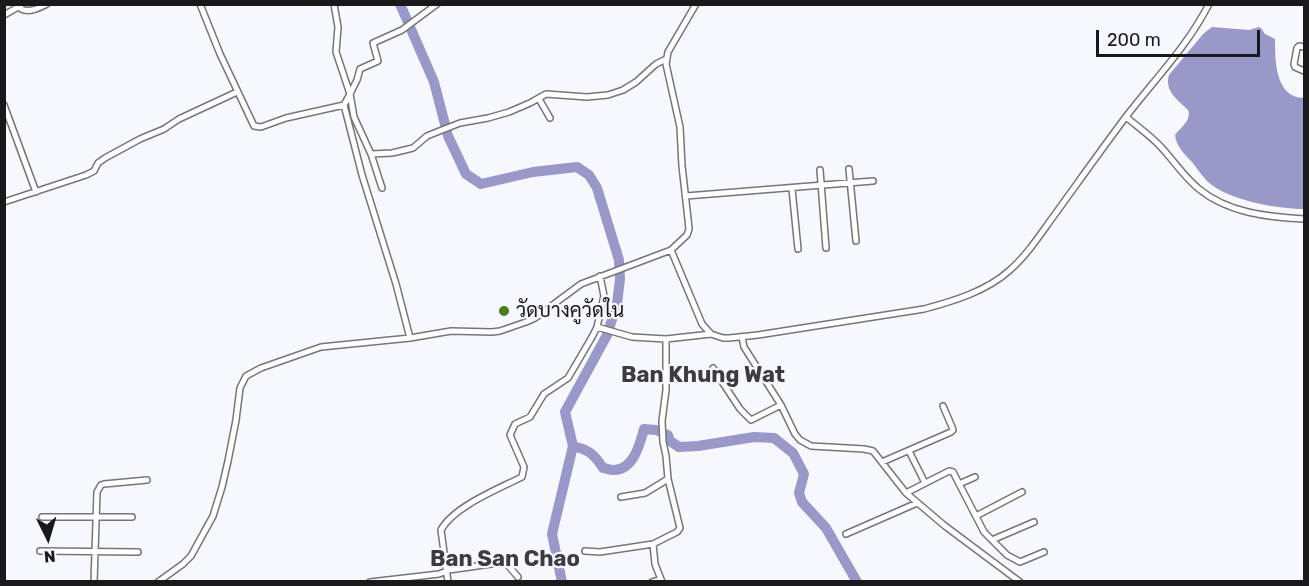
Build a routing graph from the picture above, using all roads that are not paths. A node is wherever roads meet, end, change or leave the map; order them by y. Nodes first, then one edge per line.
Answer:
1 (47, 4) edge
2 (200, 4) edge
3 (334, 4) edge
4 (437, 4) edge
5 (696, 4) edge
6 (1209, 4) edge
7 (20, 5) edge
8 (4, 15) edge
9 (1305, 47) edge
10 (666, 59) junction
11 (1305, 71) edge
12 (237, 92) junction
13 (350, 94) junction
14 (539, 99) junction
15 (4, 105) edge
16 (344, 105) junction
17 (1126, 117) junction
18 (550, 118) dead end
19 (371, 154) junction
20 (849, 169) dead end
21 (820, 170) dead end
22 (873, 182) dead end
23 (851, 183) junction
24 (821, 186) junction
25 (382, 188) dead end
26 (792, 189) junction
27 (36, 192) junction
28 (686, 196) junction
29 (4, 202) edge
30 (1305, 219) edge
31 (856, 241) dead end
32 (826, 248) dead end
33 (798, 249) dead end
34 (671, 250) junction
35 (600, 276) junction
36 (599, 328) junction
37 (711, 334) junction
38 (742, 337) junction
39 (410, 338) junction
40 (666, 339) junction
41 (713, 368) dead end
42 (781, 405) junction
43 (943, 406) dead end
44 (909, 451) junction
45 (882, 462) junction
46 (975, 477) dead end
47 (668, 479) junction
48 (147, 480) dead end
49 (925, 483) junction
50 (959, 484) junction
51 (1022, 492) dead end
52 (906, 493) junction
53 (621, 497) dead end
54 (917, 503) junction
55 (976, 516) junction
56 (96, 517) junction
57 (132, 517) dead end
58 (42, 518) dead end
59 (1034, 522) dead end
60 (846, 534) dead end
61 (992, 540) junction
62 (653, 544) junction
63 (40, 551) dead end
64 (94, 551) junction
65 (585, 551) dead end
66 (138, 552) dead end
67 (1044, 552) dead end
68 (1007, 555) junction
69 (1000, 566) junction
70 (447, 572) junction
71 (518, 577) dead end
72 (662, 580) edge
73 (94, 582) edge
74 (158, 582) edge
75 (370, 582) edge
76 (448, 582) edge
77 (652, 582) edge
78 (1020, 582) edge

1 - 7 street
2 - 12 street
3 - 13 street
4 - 13 street
5 - 10 street
6 - 17 street
7 - 8 street
9 - 11 street
10 - 14 street
10 - 28 street
12 - 16 street
12 - 27 street
13 - 16 street
13 - 19 street
14 - 18 street
14 - 19 street
15 - 27 street
16 - 39 street
17 - 30 street
17 - 38 street
19 - 25 street
20 - 23 street
21 - 24 street
22 - 23 street
23 - 24 street
23 - 31 street
24 - 26 street
24 - 32 street
26 - 28 street
26 - 33 street
27 - 29 street
28 - 34 street
34 - 35 street
34 - 37 street
35 - 36 street
35 - 39 street
36 - 40 street
36 - 70 street
37 - 38 street
37 - 40 street
38 - 42 street
39 - 74 street
40 - 47 street
41 - 42 street
42 - 45 street
43 - 44 street
44 - 45 street
44 - 49 street
45 - 52 street
46 - 50 street
47 - 53 street
47 - 62 street
48 - 56 street
49 - 50 street
49 - 52 street
50 - 55 street
51 - 55 street
52 - 54 street
54 - 60 street
54 - 69 street
55 - 61 street
56 - 57 street
56 - 58 street
56 - 64 street
59 - 61 street
61 - 68 street
62 - 65 street
62 - 72 street
63 - 64 street
64 - 66 street
64 - 73 street
67 - 68 street
68 - 69 street
69 - 78 street
70 - 71 street
70 - 75 street
70 - 76 street
72 - 77 street

